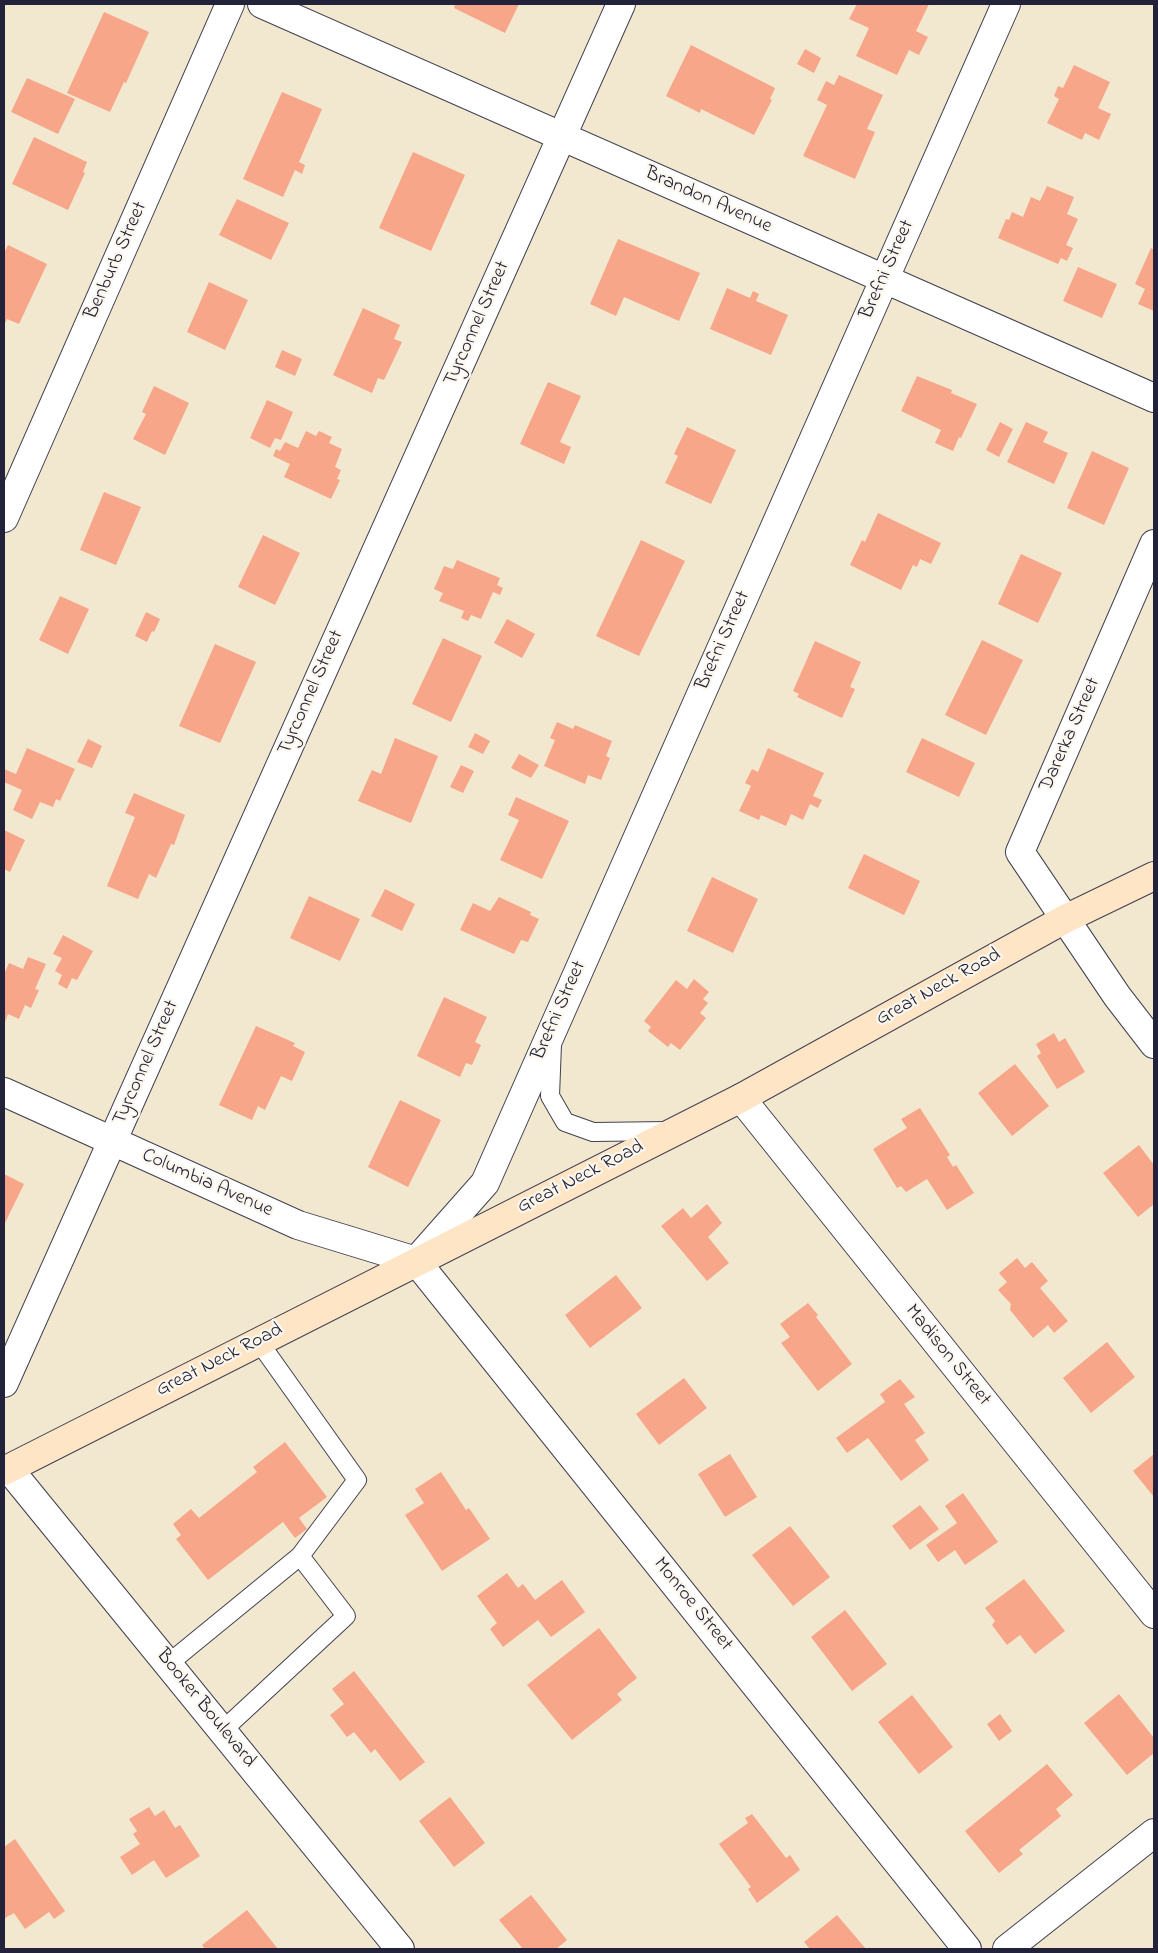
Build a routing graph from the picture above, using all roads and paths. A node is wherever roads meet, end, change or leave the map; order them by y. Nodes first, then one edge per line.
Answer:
1 (230, 4) edge
2 (262, 4) edge
3 (621, 4) edge
4 (1006, 4) edge
5 (562, 136) junction
6 (883, 280) junction
7 (1154, 398) edge
8 (4, 518) edge
9 (1154, 544) edge
10 (1154, 876) edge
11 (1065, 919) junction
12 (553, 1027) junction
13 (1154, 1044) edge
14 (4, 1092) edge
15 (740, 1098) junction
16 (673, 1131) junction
17 (112, 1141) junction
18 (416, 1261) junction
19 (259, 1342) junction
20 (4, 1383) edge
21 (6, 1470) edge
22 (300, 1556) junction
23 (1154, 1614) edge
24 (168, 1664) junction
25 (222, 1731) junction
26 (1154, 1833) edge
27 (400, 1949) edge
28 (968, 1949) edge
29 (1007, 1949) edge

1 - 8 street, Benburb Street
2 - 5 street, Brandon Avenue
3 - 5 street, Tyrconnel Street
4 - 6 street, Brefni Street
5 - 6 street, Brandon Avenue
5 - 17 street, Tyrconnel Street
6 - 7 street, Brandon Avenue
6 - 12 street, Brefni Street
9 - 11 street, Darerka Street
10 - 11 main road, Great Neck Road
11 - 13 street
11 - 15 main road, Great Neck Road
12 - 16 lane
12 - 18 street, Brefni Street
14 - 17 street, Columbia Avenue
15 - 16 main road, Great Neck Road
15 - 23 street, Madison Street
16 - 18 main road, Great Neck Road
17 - 18 street, Columbia Avenue
17 - 20 street, Tyrconnel Street
18 - 19 main road, Great Neck Road
18 - 28 street, Monroe Street
19 - 21 main road, Great Neck Road
19 - 22 lane
21 - 24 street, Booker Boulevard
22 - 24 lane
22 - 25 lane
24 - 25 street, Booker Boulevard
25 - 27 street, Booker Boulevard
26 - 29 street

